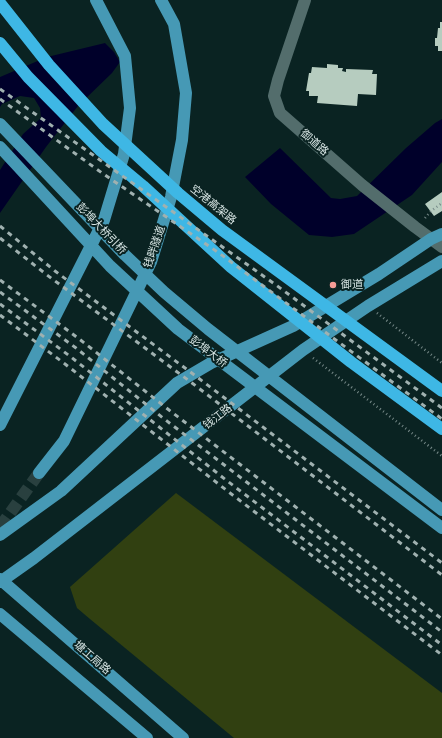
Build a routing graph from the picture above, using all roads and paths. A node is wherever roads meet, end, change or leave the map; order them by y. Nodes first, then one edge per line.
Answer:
1 (96, 0) edge
2 (161, 0) edge
3 (305, 0) edge
4 (0, 4) edge
5 (0, 43) edge
6 (0, 124) edge
7 (0, 147) edge
8 (442, 203) edge
9 (425, 218) dead end
10 (437, 237) edge
11 (442, 247) edge
12 (442, 261) edge
13 (368, 306) junction
14 (208, 329) joint
15 (303, 350) junction
16 (442, 363) edge
17 (442, 391) edge
18 (0, 425) edge
19 (442, 429) edge
20 (442, 456) edge
21 (39, 473) tunnel mouth
22 (442, 510) edge
23 (442, 528) edge
24 (0, 535) edge
25 (1, 580) edge
26 (0, 614) edge
27 (147, 738) edge
28 (183, 738) edge

1 - 18 main road
2 - 21 main road, 钱畔隧道
3 - 10 street, 御道路
4 - 17 highway, 空港高架路
5 - 19 highway
6 - 14 main road, 彭埠大桥引桥
7 - 23 main road, 彭埠大桥
8 - 9 path
10 - 11 street, 御道路
10 - 24 main road
12 - 13 main road, 钱江路
13 - 15 main road, 钱江路
13 - 16 path
14 - 22 main road, 彭埠大桥
15 - 20 path
15 - 25 main road, 钱江路
25 - 28 main road, 塘工局路
26 - 27 main road

